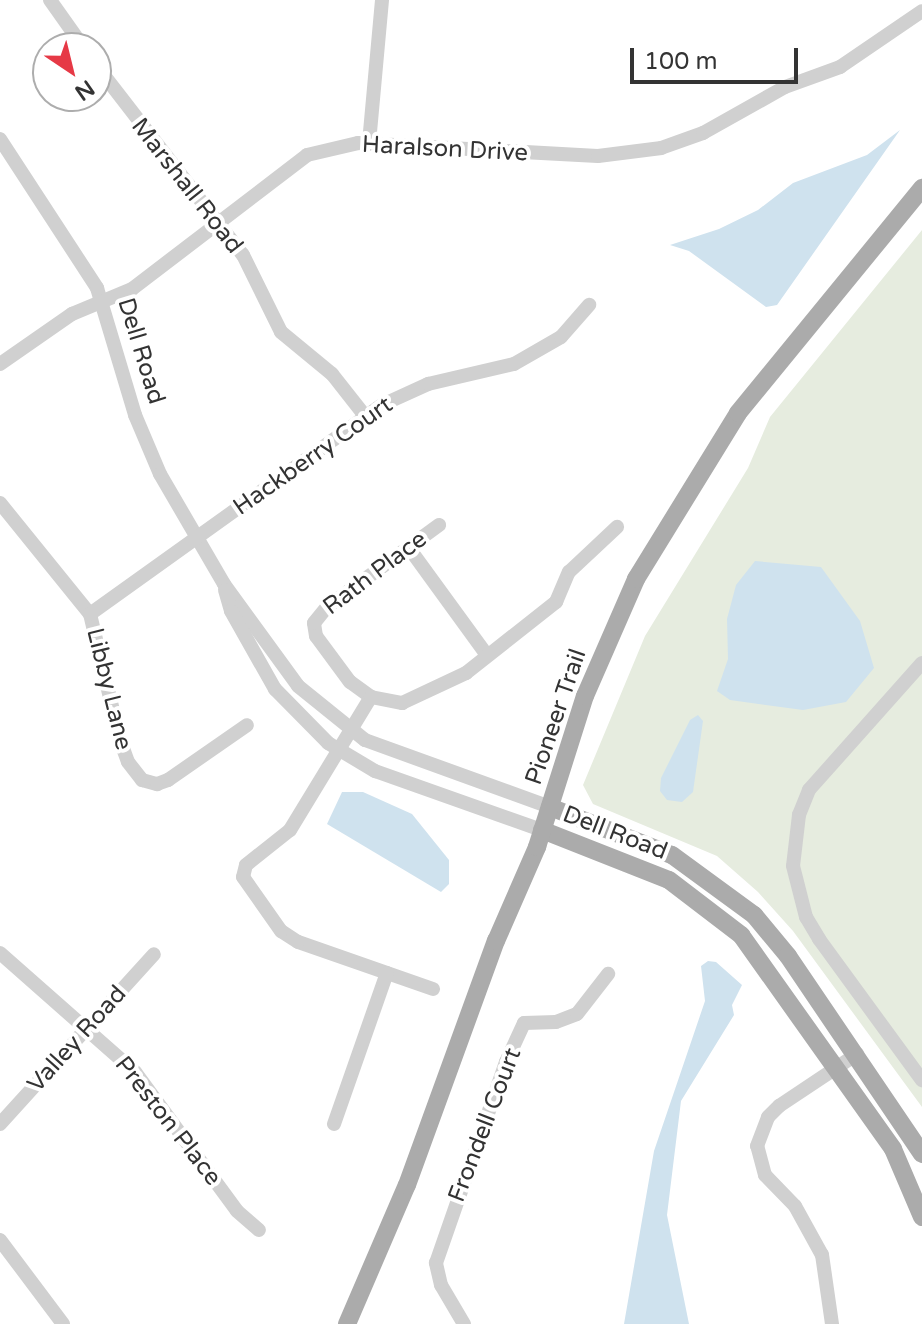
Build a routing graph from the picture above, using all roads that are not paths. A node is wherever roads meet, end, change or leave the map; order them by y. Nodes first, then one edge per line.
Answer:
1 (50, 0) edge
2 (382, 0) edge
3 (922, 11) edge
4 (73, 32) edge
5 (112, 87) edge
6 (0, 139) edge
7 (369, 143) junction
8 (922, 188) edge
9 (219, 223) junction
10 (101, 301) junction
11 (589, 305) dead end
12 (0, 364) edge
13 (365, 416) junction
14 (0, 503) edge
15 (439, 525) dead end
16 (617, 527) dead end
17 (197, 538) junction
18 (409, 548) junction
19 (224, 584) junction
20 (90, 614) junction
21 (486, 654) junction
22 (922, 663) edge
23 (371, 697) junction
24 (247, 725) dead end
25 (350, 732) junction
26 (338, 750) junction
27 (550, 807) junction
28 (542, 830) junction
29 (0, 953) edge
30 (154, 954) dead end
31 (387, 973) junction
32 (608, 974) dead end
33 (433, 989) dead end
34 (88, 1026) junction
35 (857, 1054) junction
36 (838, 1068) junction
37 (922, 1080) edge
38 (0, 1124) edge
39 (334, 1124) dead end
40 (922, 1154) edge
41 (922, 1217) edge
42 (259, 1230) dead end
43 (0, 1240) edge
44 (63, 1324) edge
45 (347, 1324) edge
46 (464, 1324) edge
47 (832, 1324) edge

1 - 4 street
2 - 7 street
3 - 7 street, Haralson Drive
5 - 9 street, Marshall Road
6 - 10 street, Dell Road
7 - 9 street, Haralson Drive
8 - 27 main road, Pioneer Trail
9 - 10 street, Haralson Drive
9 - 13 street, Marshall Road
10 - 12 street, Haralson Drive
10 - 17 street, Dell Road
11 - 13 street, Hackberry Court
13 - 17 street, Hackberry Court
14 - 20 street, Libby Lane
15 - 18 street, Rath Place
16 - 21 street
17 - 19 street, Dell Road
17 - 20 street, Hackberry Court
18 - 21 street
18 - 23 street, Rath Place
19 - 25 street, Dell Road
19 - 26 street, Dell Road
20 - 24 street, Libby Lane
21 - 23 street
22 - 37 street
23 - 25 street
25 - 26 street
25 - 27 street, Dell Road
26 - 28 street, Dell Road
26 - 31 street
27 - 28 main road, Pioneer Trail
27 - 35 main road, Dell Road
28 - 36 main road, Dell Road
28 - 45 main road, Pioneer Trail
29 - 34 street, Preston Place
30 - 34 street, Valley Road
31 - 33 street
31 - 39 street
32 - 46 street, Frondell Court
34 - 38 street, Valley Road
34 - 42 street, Preston Place
35 - 36 street
35 - 40 main road, Dell Road
36 - 41 main road, Dell Road
36 - 47 street
43 - 44 street

